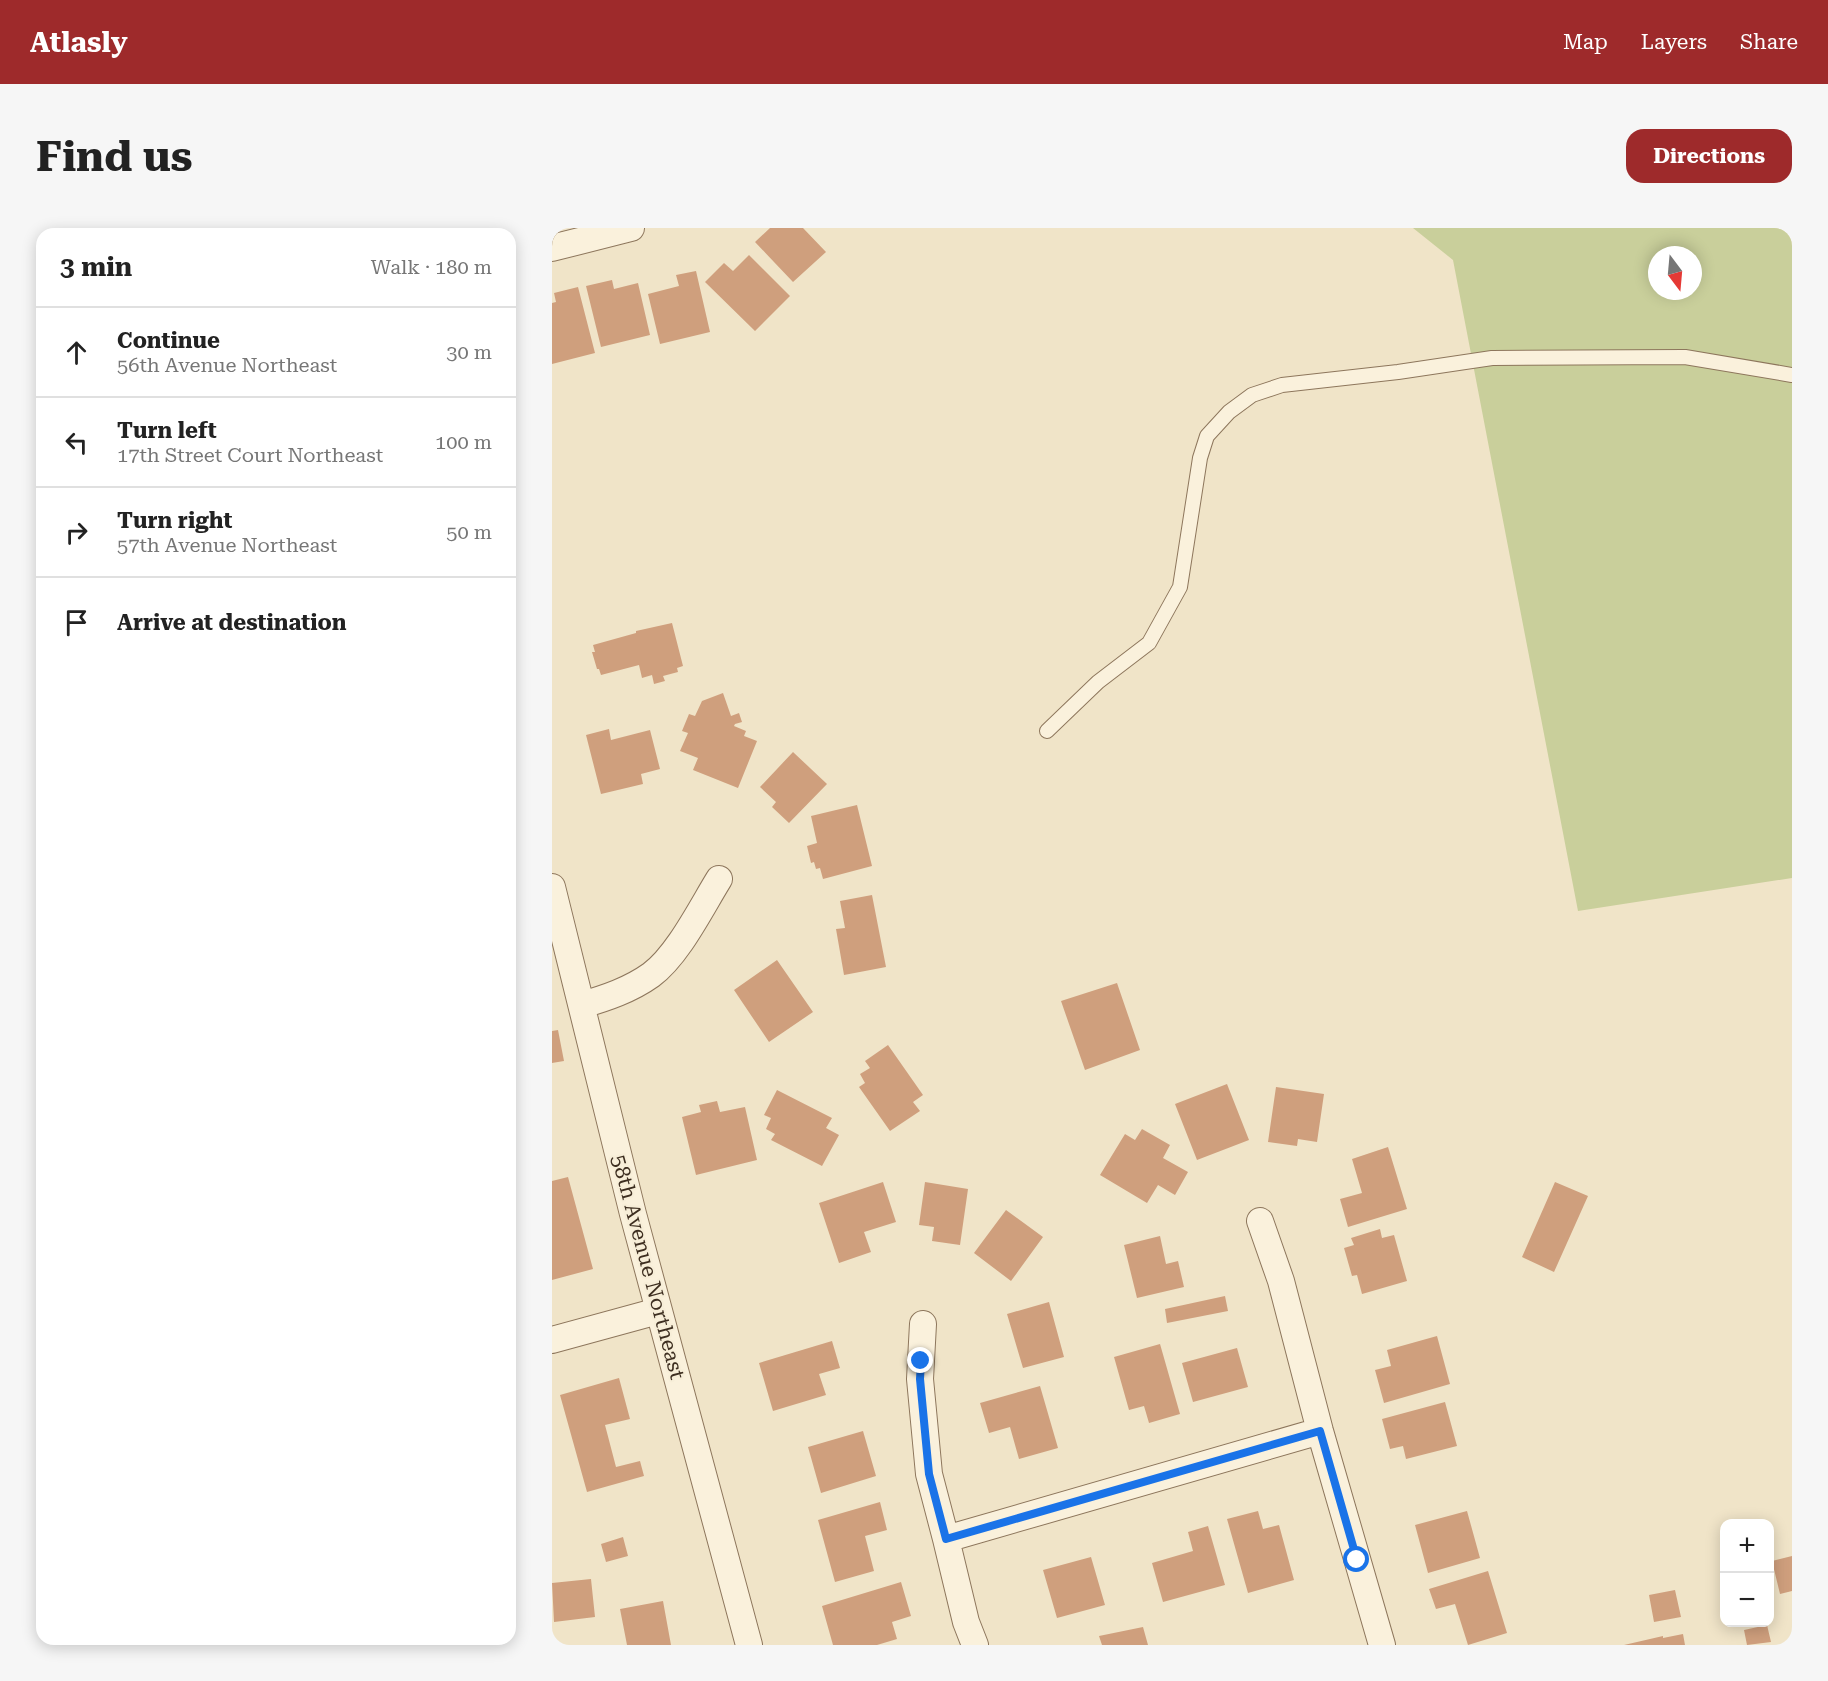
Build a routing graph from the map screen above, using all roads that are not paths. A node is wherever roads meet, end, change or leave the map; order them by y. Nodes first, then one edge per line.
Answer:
1 (631, 228) edge
2 (552, 248) edge
3 (1792, 375) edge
4 (1047, 731) dead end
5 (719, 879) dead end
6 (552, 887) edge
7 (582, 1005) junction
8 (1260, 1221) dead end
9 (658, 1311) junction
10 (923, 1324) dead end
11 (552, 1340) edge
12 (1320, 1431) junction
13 (946, 1539) junction
14 (749, 1645) edge
15 (975, 1645) edge
16 (1382, 1645) edge

1 - 2 street
3 - 4 lane
5 - 7 street
6 - 7 street, 58th Avenue Northeast
7 - 9 street, 58th Avenue Northeast
8 - 12 street
9 - 11 street
9 - 14 street, 58th Avenue Northeast
10 - 13 street
12 - 13 street
12 - 16 street
13 - 15 street

